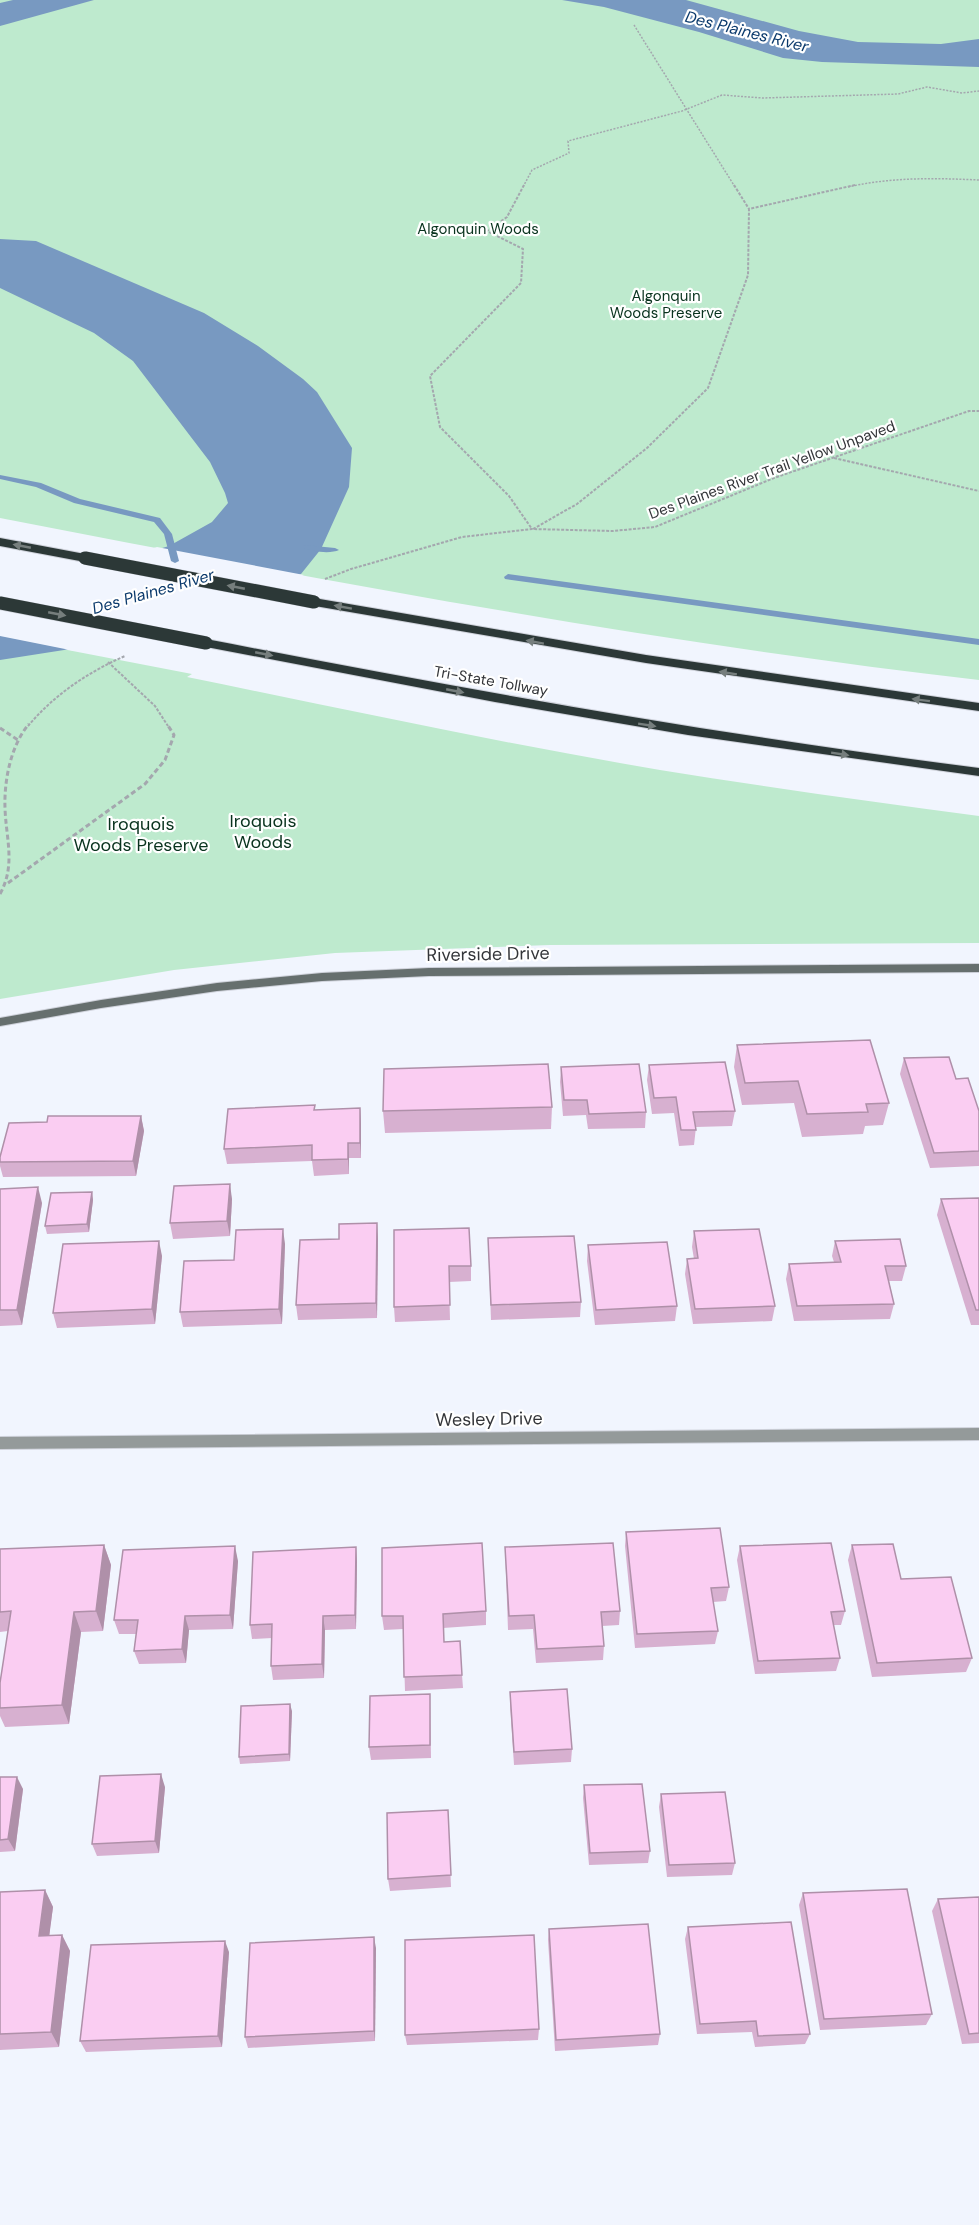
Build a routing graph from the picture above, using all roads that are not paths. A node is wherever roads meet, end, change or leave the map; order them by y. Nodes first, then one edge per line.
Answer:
1 (0, 542) edge
2 (0, 603) edge
3 (979, 706) edge
4 (979, 772) edge
5 (979, 968) edge
6 (0, 1022) edge
7 (979, 1434) edge
8 (0, 1443) edge

3 -> 1 highway, bridge
2 -> 4 highway, Tri-State Tollway, bridge
5 - 6 main road, Riverside Drive
7 - 8 street, Wesley Drive

